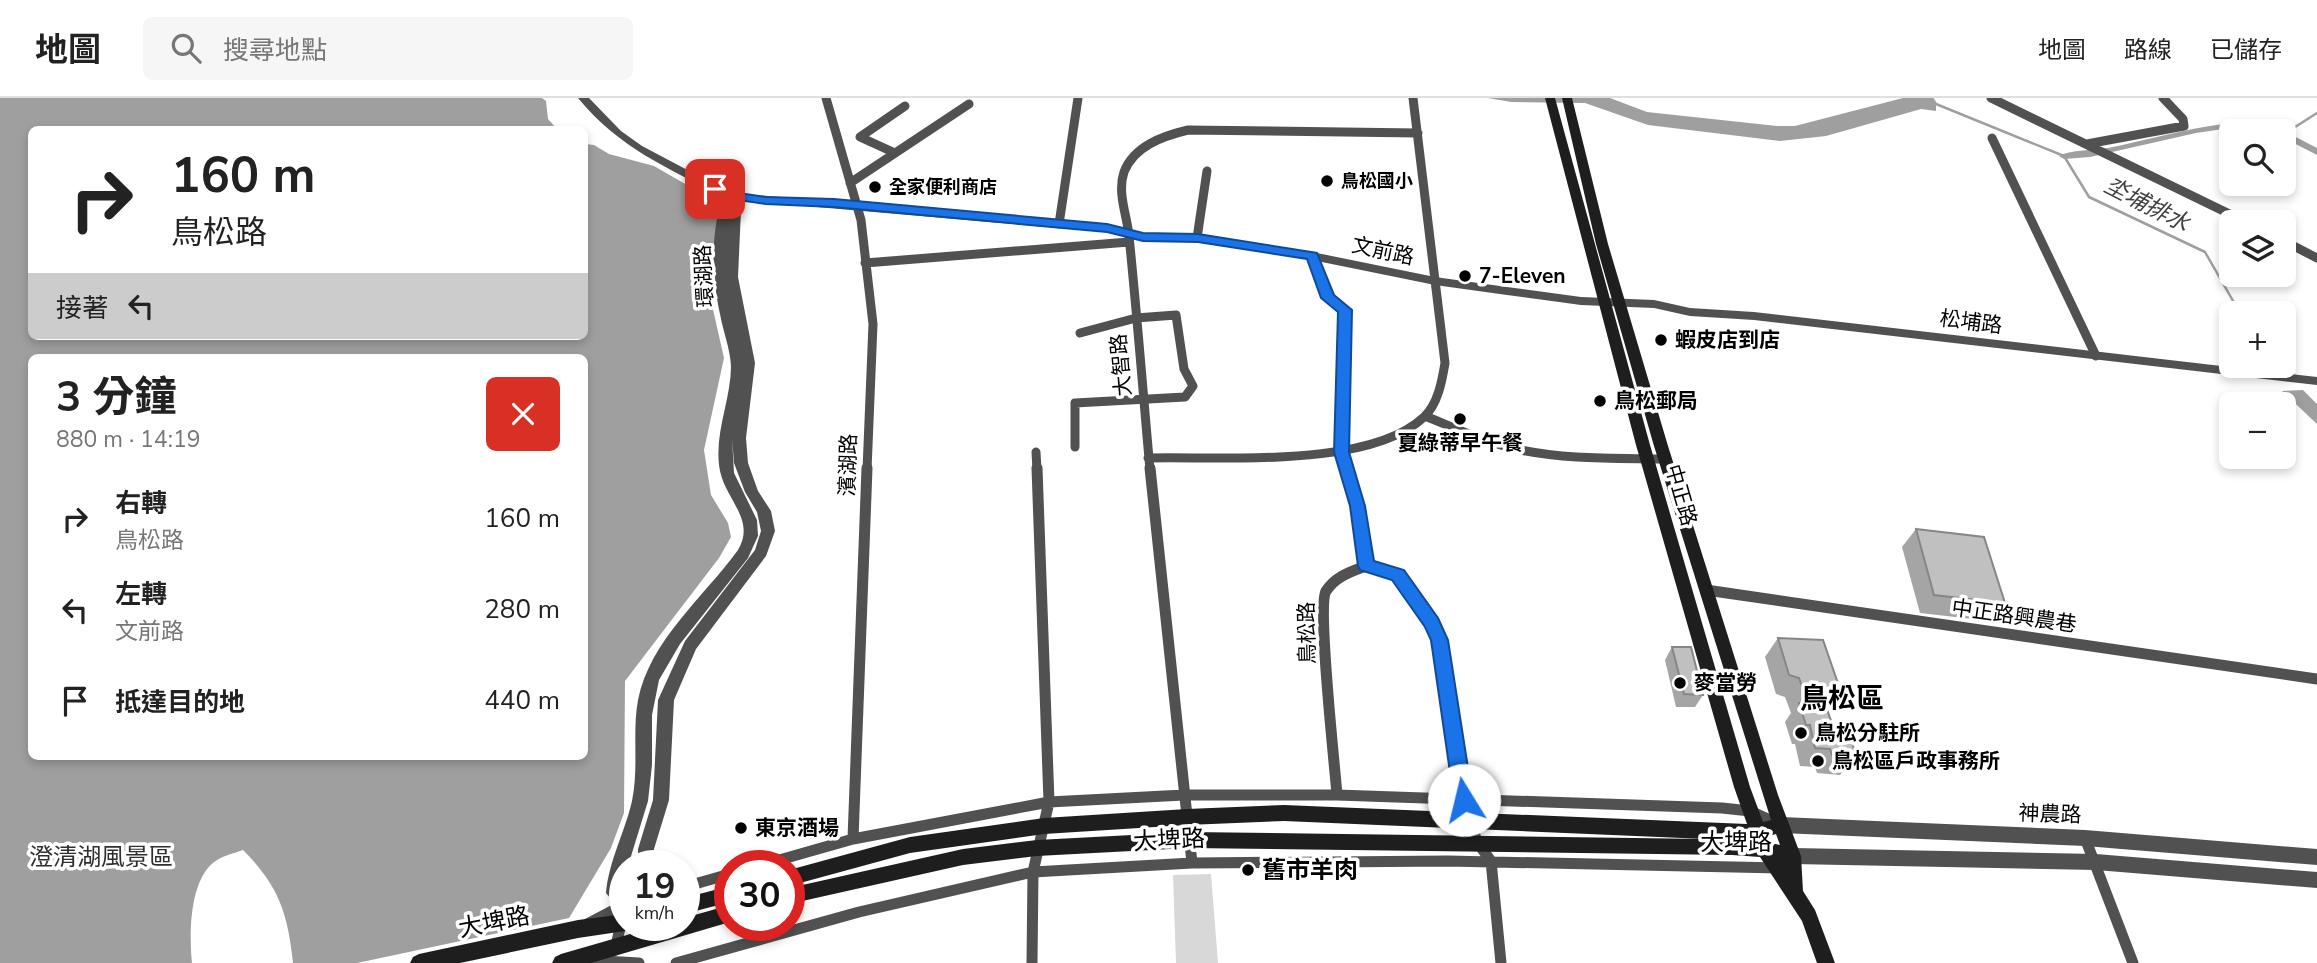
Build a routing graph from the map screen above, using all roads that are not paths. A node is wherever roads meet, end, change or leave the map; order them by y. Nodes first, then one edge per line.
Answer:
1 (583, 98) edge
2 (826, 98) edge
3 (1078, 98) edge
4 (1413, 98) edge
5 (1992, 98) edge
6 (2163, 98) edge
7 (1550, 99) edge
8 (1567, 100) edge
9 (969, 104) dead end
10 (905, 106) dead end
11 (1418, 133) junction
12 (1992, 138) dead end
13 (2090, 146) junction
14 (895, 153) junction
15 (1207, 171) dead end
16 (850, 183) junction
17 (729, 195) junction
18 (857, 206) junction
19 (2222, 210) edge
20 (1059, 224) junction
21 (1129, 238) junction
22 (1198, 238) junction
23 (2296, 247) edge
24 (1312, 256) junction
25 (2317, 258) edge
26 (865, 263) junction
27 (1435, 281) junction
28 (1603, 302) junction
29 (1621, 302) junction
30 (1136, 318) junction
31 (1080, 333) dead end
32 (2096, 356) junction
33 (2317, 381) edge
34 (1143, 398) junction
35 (1425, 416) junction
36 (1075, 447) dead end
37 (1036, 452) dead end
38 (1341, 452) junction
39 (1148, 458) junction
40 (1647, 458) junction
41 (1666, 459) junction
42 (1366, 566) junction
43 (1706, 590) junction
44 (709, 609) junction
45 (2317, 679) edge
46 (1184, 795) junction
47 (1337, 795) junction
48 (1464, 800) junction
49 (1049, 802) junction
50 (1750, 811) junction
51 (1186, 817) junction
52 (1469, 821) junction
53 (1781, 825) junction
54 (1044, 826) junction
55 (1757, 832) junction
56 (2085, 838) junction
57 (853, 839) junction
58 (1189, 840) junction
59 (1477, 842) junction
60 (1037, 848) junction
61 (1765, 849) junction
62 (624, 850) edge
63 (646, 850) edge
64 (805, 853) edge
65 (1793, 856) junction
66 (2317, 857) edge
67 (1491, 861) junction
68 (2096, 862) junction
69 (1192, 863) junction
70 (1780, 869) junction
71 (1033, 872) junction
72 (805, 874) edge
73 (2317, 880) edge
74 (1795, 891) junction
75 (805, 892) edge
76 (609, 918) edge
77 (714, 919) edge
78 (614, 956) edge
79 (568, 962) edge
80 (419, 963) edge
81 (639, 963) edge
82 (676, 963) edge
83 (1032, 963) edge
84 (1501, 963) edge
85 (1826, 963) edge
86 (2133, 963) edge

1 - 17 street, 文前路
2 - 16 street, 濱湖路
3 - 20 street
4 - 11 street
5 - 13 street
6 - 13 street
7 - 28 main road, 中正路
8 - 29 main road, 中正路
9 - 14 street
10 - 14 street
11 - 21 street, 大智路
11 - 27 street
12 - 32 street
13 - 19 street
14 - 16 street
15 - 22 street
16 - 18 street, 濱湖路
17 - 18 street, 文前路
17 - 44 street, 環湖路
18 - 20 street, 文前路
18 - 26 street, 濱湖路
20 - 21 street, 文前路
21 - 22 street, 文前路
21 - 26 street
21 - 30 street, 大智路
22 - 24 street, 文前路
23 - 25 street
24 - 27 street, 文前路
24 - 38 street
26 - 57 street, 濱湖路
27 - 28 street, 文前路
27 - 35 street
28 - 29 street, 文前路
28 - 40 main road, 中正路
29 - 32 street, 松埔路
29 - 41 main road, 中正路
30 - 31 street
30 - 34 street, 大智路
30 - 34 street
32 - 33 street, 松埔路
34 - 36 street
34 - 39 street, 大智路
35 - 38 street
35 - 40 street
37 - 49 street
38 - 39 street
38 - 42 street
39 - 46 street, 大智路
40 - 41 street
40 - 50 main road, 中正路
41 - 43 main road, 中正路
42 - 47 street, 鳥松路
42 - 48 street
43 - 45 street, 中正路興農巷
43 - 53 main road, 中正路
44 - 62 street, 環湖路
44 - 63 street, 環湖路
46 - 47 street, 大埤路
46 - 49 street, 大埤路
46 - 51 street, 大智路
47 - 48 street, 大埤路
48 - 50 street, 大埤路
48 - 52 street
49 - 54 street
49 - 57 street, 大埤路
50 - 53 street, 大埤路
50 - 55 main road, 中正路
51 - 52 main road, 大埤路
51 - 54 main road, 大埤路
51 - 58 street, 大智路
52 - 55 main road, 大埤路
52 - 59 street
53 - 55 main road, 大埤路
53 - 56 street, 神農路
53 - 65 main road, 中正路
54 - 60 street
54 - 72 main road, 大埤路
55 - 61 main road, 中正路
56 - 66 street, 神農路
56 - 68 street
57 - 64 street, 大埤路
58 - 59 main road, 大埤路
58 - 60 main road, 大埤路
58 - 69 street, 大智路
59 - 61 main road, 大埤路
59 - 67 street
60 - 71 street
60 - 75 main road, 大埤路
61 - 65 main road, 大埤路
61 - 70 main road, 中正路
65 - 68 street
65 - 70 street, 大埤路
65 - 74 main road, 中正路
67 - 69 street, 大埤路
67 - 70 street, 大埤路
67 - 84 street
68 - 73 street
68 - 86 street
69 - 71 street, 大埤路
70 - 74 main road, 中正路
71 - 82 street, 大埤路
71 - 83 street
74 - 85 main road, 中正路
76 - 80 main road, 大埤路
77 - 78 main road
78 - 79 main road
78 - 81 street

